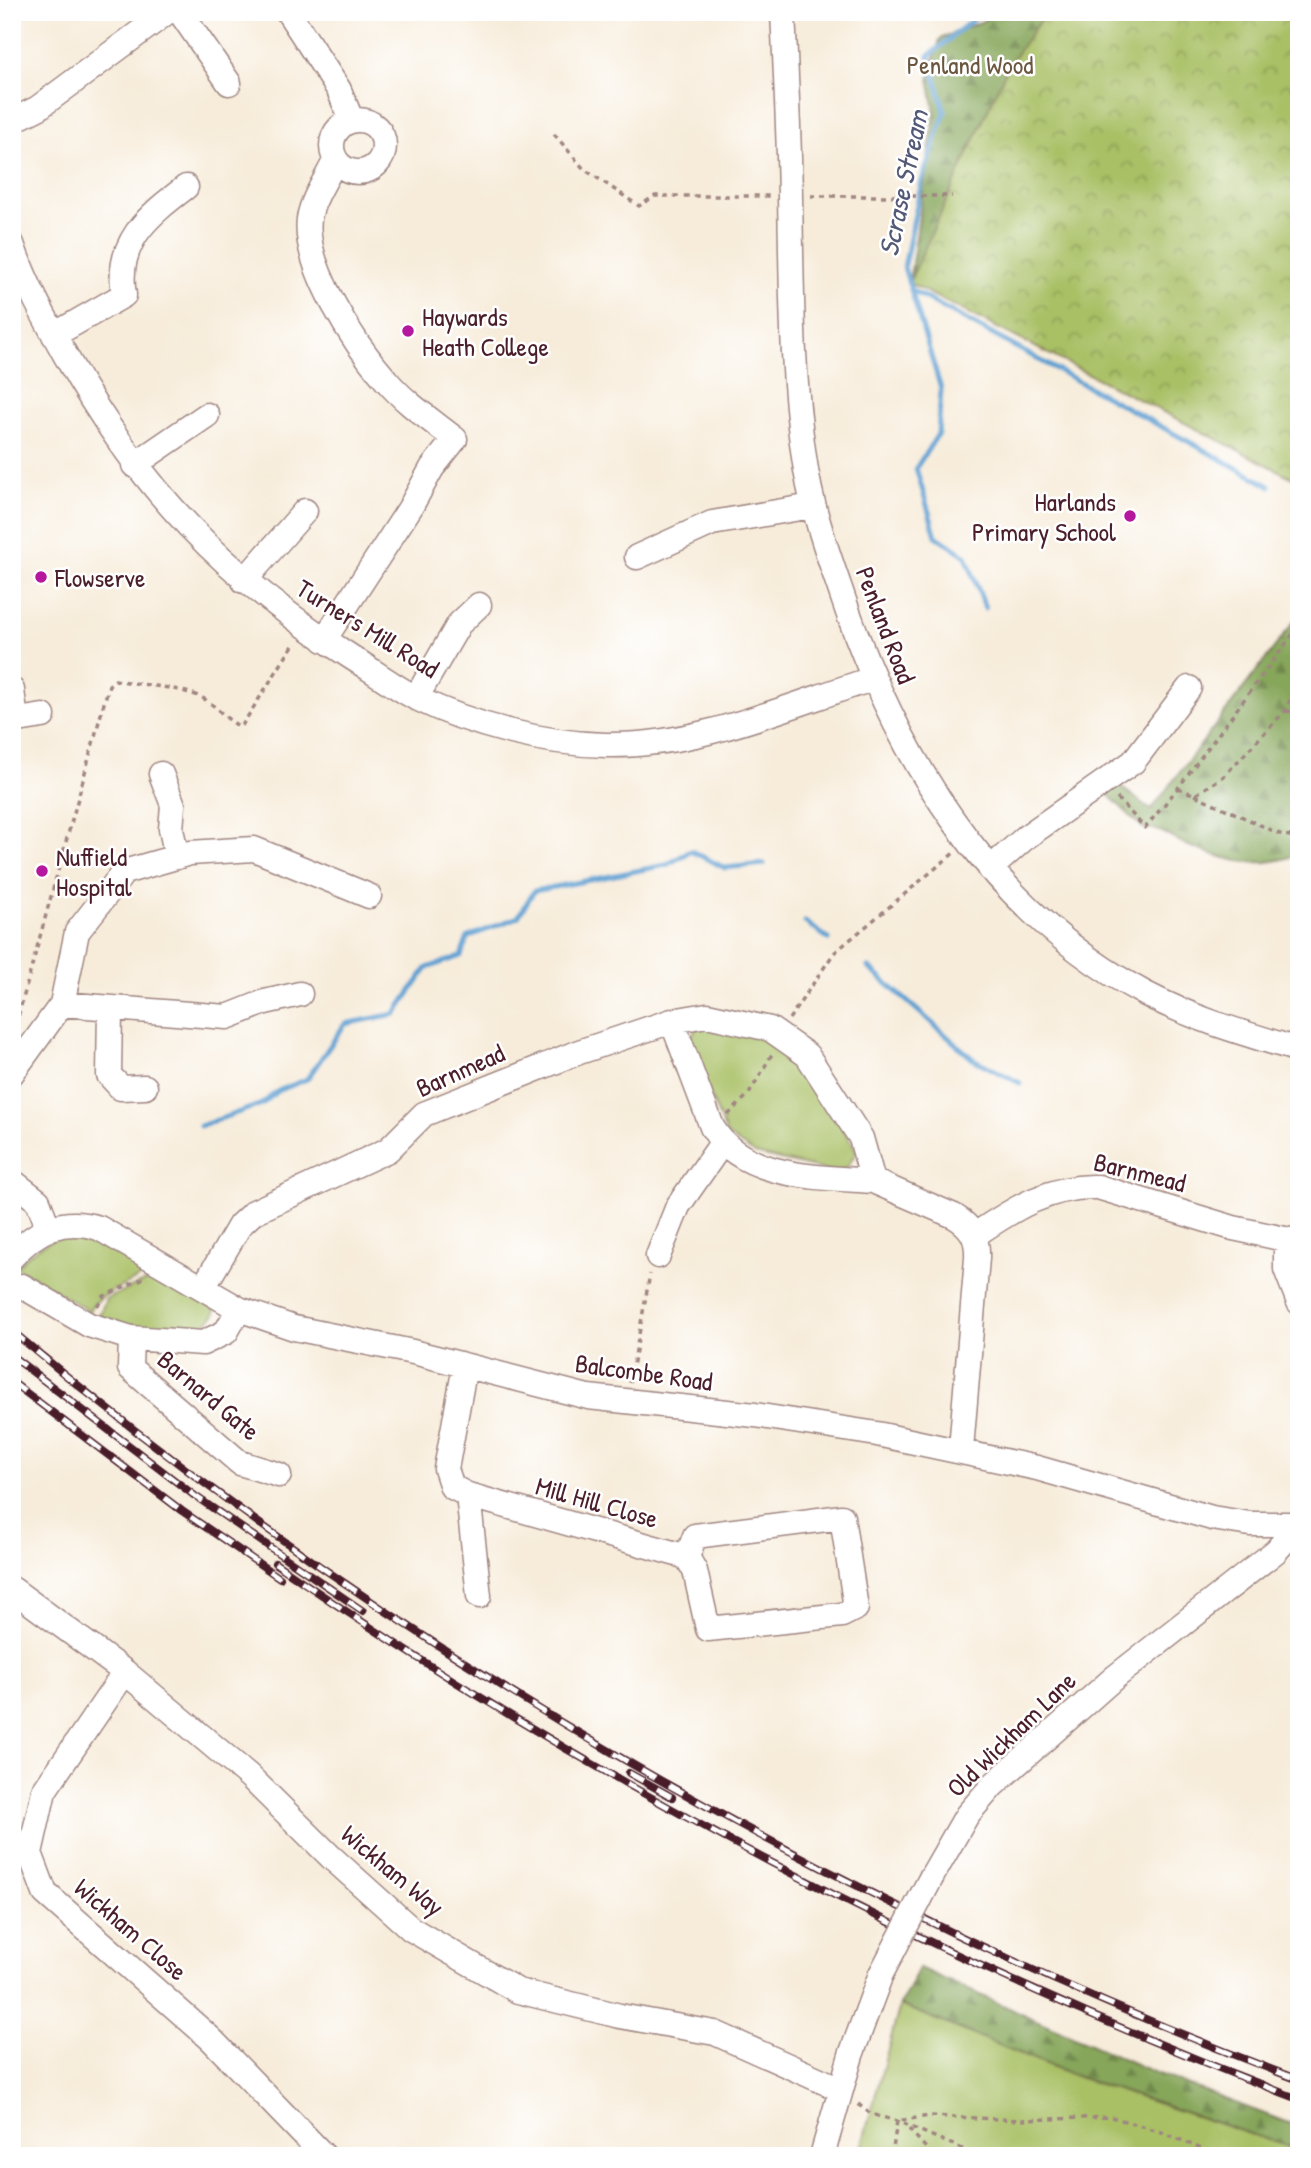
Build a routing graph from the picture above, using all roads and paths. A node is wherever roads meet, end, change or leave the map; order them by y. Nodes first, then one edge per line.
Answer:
1 (167, 12) edge
2 (180, 12) edge
3 (288, 12) edge
4 (783, 12) edge
5 (229, 83) dead end
6 (351, 119) junction
7 (12, 121) edge
8 (554, 134) dead end
9 (335, 161) junction
10 (186, 187) dead end
11 (790, 195) junction
12 (952, 196) dead end
13 (12, 244) edge
14 (54, 335) junction
15 (207, 415) dead end
16 (134, 465) junction
17 (812, 506) junction
18 (305, 511) dead end
19 (636, 557) dead end
20 (244, 581) junction
21 (479, 605) dead end
22 (1299, 626) edge
23 (315, 634) junction
24 (1299, 676) edge
25 (872, 679) junction
26 (1189, 688) dead end
27 (12, 690) edge
28 (415, 698) junction
29 (1286, 710) junction
30 (1299, 715) edge
31 (43, 716) dead end
32 (14, 721) edge
33 (161, 774) dead end
34 (1178, 788) junction
35 (1094, 789) junction
36 (1195, 795) junction
37 (1299, 837) edge
38 (968, 842) junction
39 (177, 857) junction
40 (990, 869) junction
41 (369, 896) dead end
42 (300, 994) dead end
43 (62, 1004) junction
44 (110, 1009) junction
45 (673, 1021) junction
46 (780, 1034) junction
47 (12, 1037) edge
48 (1299, 1050) edge
49 (12, 1073) edge
50 (145, 1087) dead end
51 (717, 1135) junction
52 (12, 1181) edge
53 (873, 1181) junction
54 (48, 1227) junction
55 (975, 1235) junction
56 (1293, 1241) edge
57 (658, 1256) joint
58 (12, 1257) edge
59 (158, 1261) junction
60 (22, 1286) dead end
61 (203, 1288) junction
62 (1299, 1302) edge
63 (239, 1309) junction
64 (89, 1325) junction
65 (131, 1338) junction
66 (465, 1366) junction
67 (626, 1402) junction
68 (961, 1449) junction
69 (279, 1475) dead end
70 (468, 1495) junction
71 (1295, 1524) edge
72 (691, 1546) junction
73 (12, 1589) edge
74 (480, 1596) dead end
75 (125, 1672) junction
76 (840, 2089) junction
77 (897, 2121) junction
78 (908, 2127) junction
79 (324, 2156) edge
80 (822, 2156) edge
81 (892, 2156) edge
82 (933, 2156) edge
83 (979, 2156) edge
84 (1218, 2156) edge

1 - 7 street
2 - 5 street
3 - 6 street
4 - 11 street, Penland Road
6 - 9 street
6 - 9 street
8 - 11 path
9 - 23 street
10 - 14 street
11 - 12 path
11 - 17 street, Penland Road
13 - 14 street, Turners Mill Road
14 - 16 street, Turners Mill Road
15 - 16 street
16 - 20 street, Turners Mill Road
17 - 19 street
17 - 25 street, Penland Road
18 - 20 street
20 - 23 street, Turners Mill Road
21 - 28 street
22 - 34 path
23 - 28 street, Turners Mill Road
23 - 47 path
24 - 29 path
25 - 28 street, Turners Mill Road
25 - 38 street, Penland Road
26 - 35 street
27 - 32 street
29 - 30 path
29 - 36 path
31 - 32 street
33 - 39 street
34 - 35 path
34 - 36 path
35 - 40 street
36 - 37 path
38 - 40 street, Penland Road
38 - 46 path
39 - 41 street
39 - 43 street
40 - 48 street, Penland Road
42 - 44 street
43 - 44 street
43 - 49 street
44 - 50 street
45 - 46 street, Barnmead
45 - 51 street
45 - 61 street, Barnmead
46 - 51 path
46 - 53 street, Barnmead
51 - 53 street
51 - 57 street
52 - 54 street
53 - 55 street
54 - 58 street
54 - 59 street, Balcombe Road
55 - 56 street, Barnmead
55 - 68 street
56 - 62 street
57 - 67 path
59 - 61 street, Balcombe Road
59 - 64 path
60 - 64 street, Barnard Gate
61 - 63 street, Balcombe Road
63 - 65 street, Barnard Gate
63 - 66 street, Balcombe Road
64 - 65 street, Barnard Gate
65 - 69 street, Barnard Gate
66 - 67 street, Balcombe Road
66 - 70 street
67 - 68 street, Balcombe Road
68 - 71 street, Balcombe Road
70 - 72 street, Mill Hill Close
70 - 74 street
71 - 76 street, Old Wickham Lane, bridge
72 - 72 street
73 - 75 street, Wickham Way
75 - 76 street, Wickham Way
75 - 79 street, Wickham Close
76 - 77 path
76 - 80 street, Old Wickham Lane
77 - 78 path
77 - 81 path
77 - 84 path
78 - 82 path
78 - 83 path

